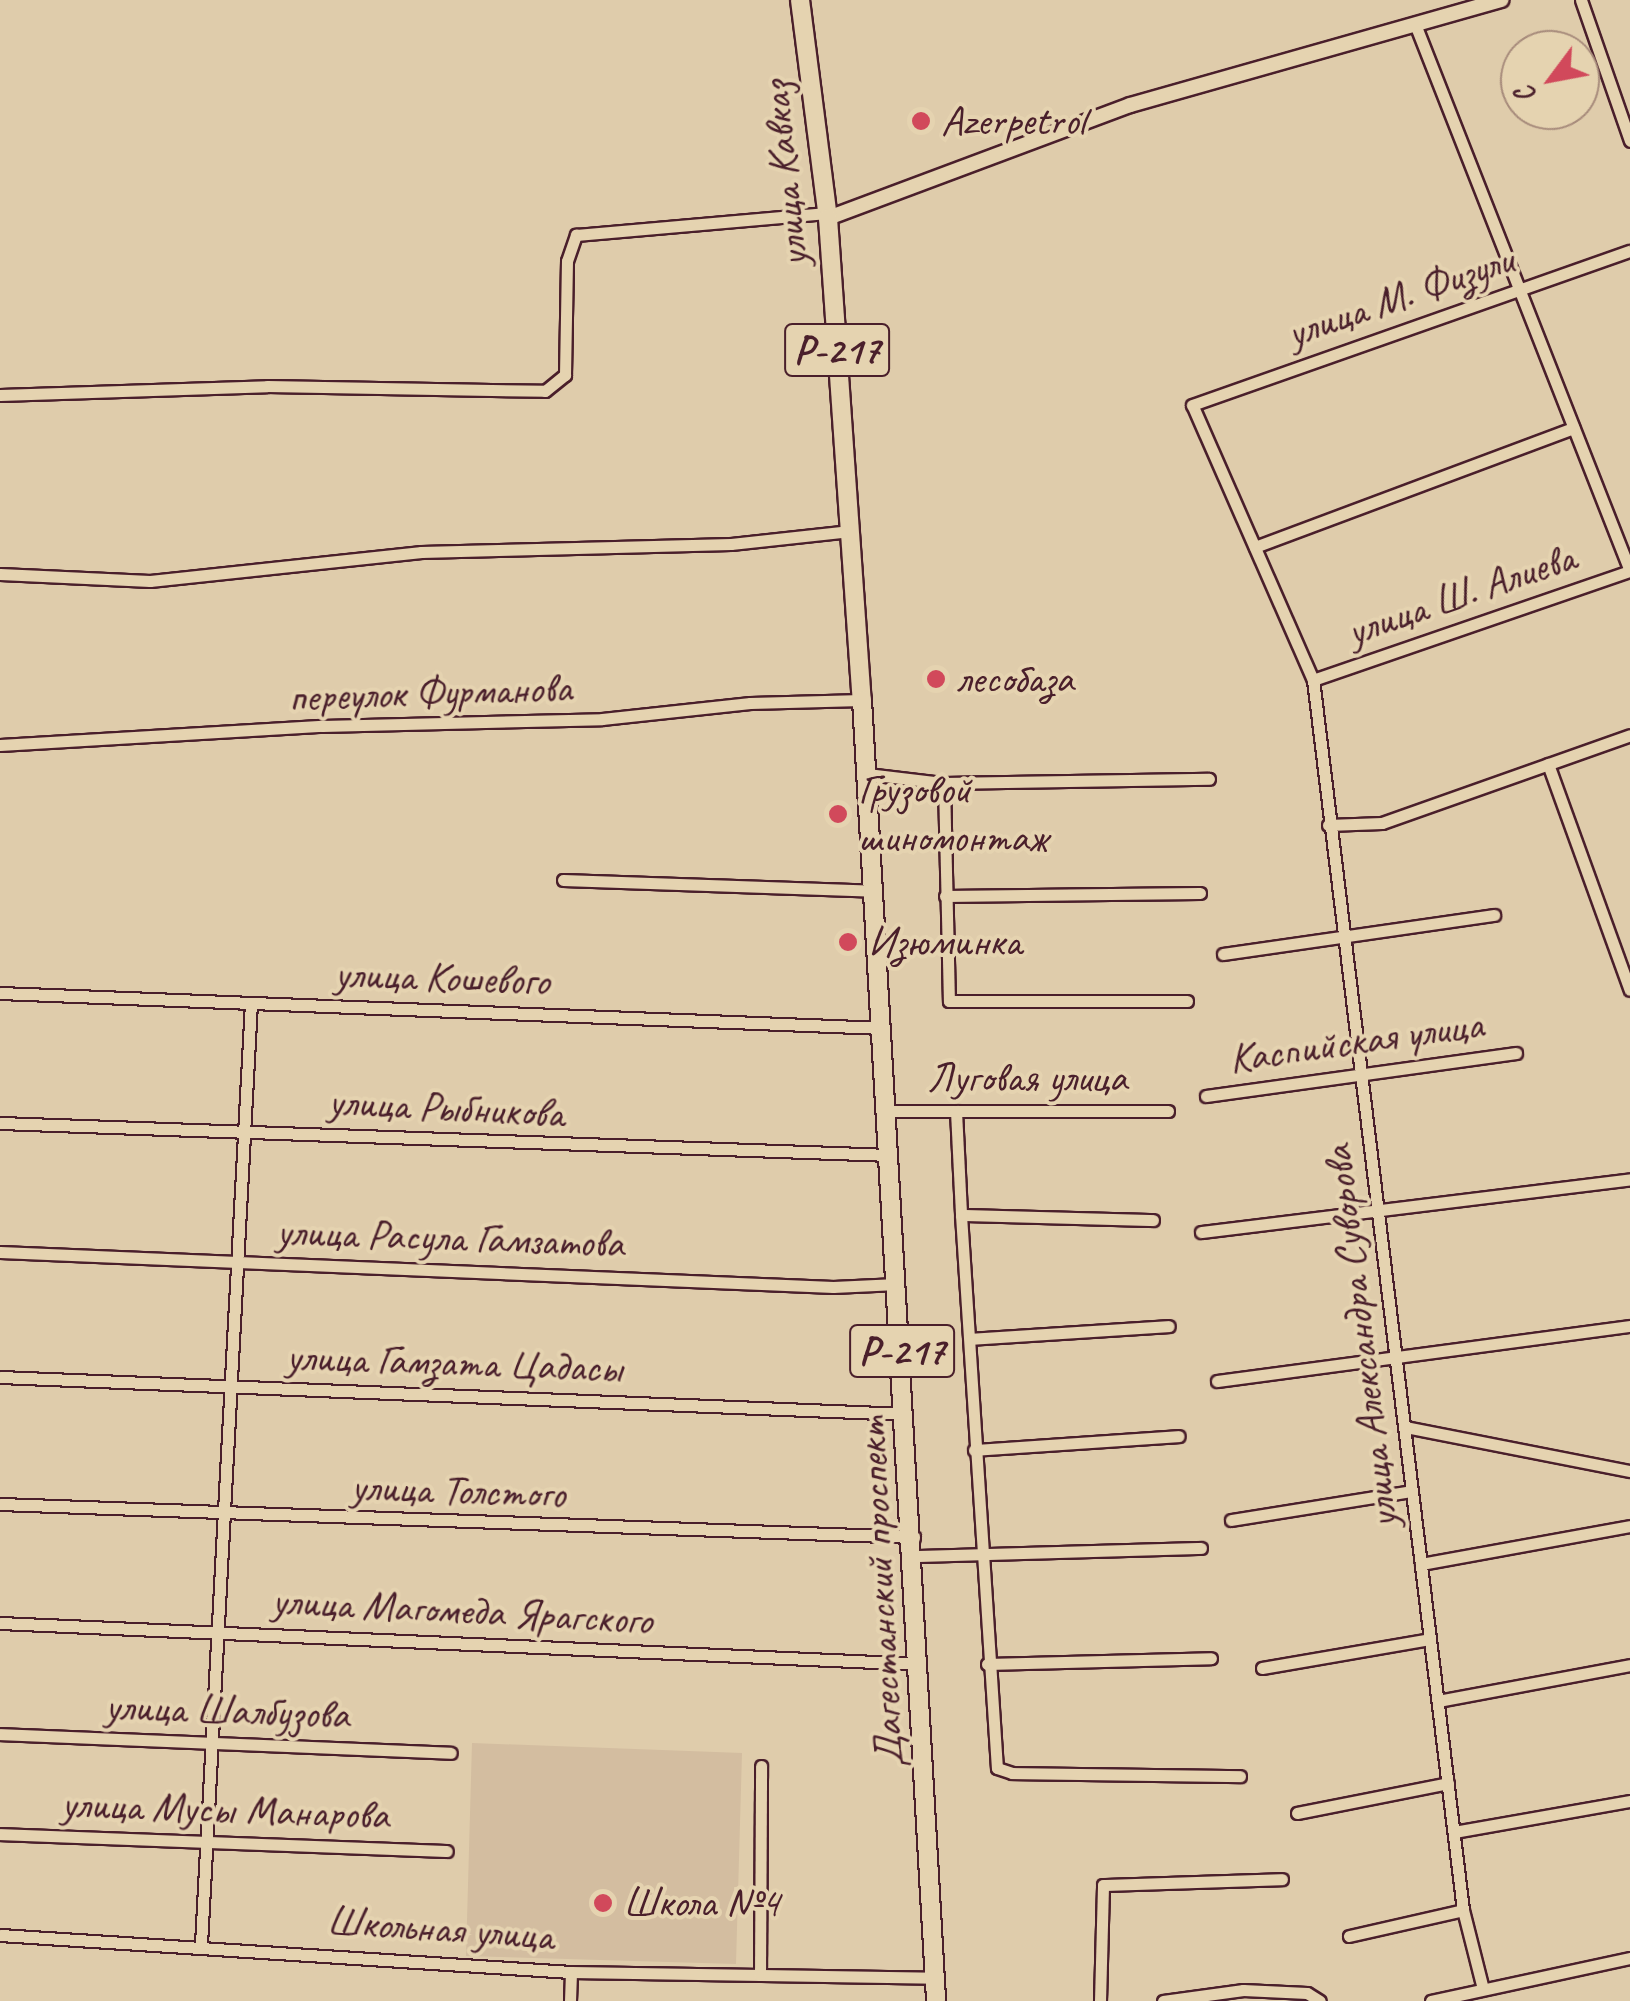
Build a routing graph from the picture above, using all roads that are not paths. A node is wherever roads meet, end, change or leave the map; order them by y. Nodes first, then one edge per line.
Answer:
1 (800, 0) edge
2 (1501, 0) edge
3 (1582, 0) edge
4 (1415, 24) junction
5 (1630, 141) edge
6 (828, 216) junction
7 (1630, 251) edge
8 (1519, 290) junction
9 (0, 395) edge
10 (1192, 405) joint
11 (1573, 428) junction
12 (850, 531) junction
13 (1255, 547) junction
14 (1630, 571) edge
15 (0, 574) edge
16 (1314, 680) junction
17 (862, 700) junction
18 (1630, 735) edge
19 (0, 745) edge
20 (1548, 764) junction
21 (867, 774) junction
22 (1210, 779) dead end
23 (944, 783) junction
24 (1328, 825) junction
25 (564, 880) dead end
26 (874, 891) junction
27 (1200, 893) dead end
28 (945, 896) junction
29 (1494, 915) dead end
30 (1345, 936) junction
31 (1223, 954) dead end
32 (1630, 990) edge
33 (0, 993) edge
34 (1187, 1000) dead end
35 (251, 1004) junction
36 (882, 1028) junction
37 (1516, 1053) dead end
38 (1362, 1075) junction
39 (1206, 1096) dead end
40 (886, 1111) junction
41 (956, 1111) junction
42 (1168, 1111) dead end
43 (0, 1122) edge
44 (244, 1131) junction
45 (889, 1156) junction
46 (1630, 1179) edge
47 (1378, 1210) junction
48 (961, 1215) junction
49 (1152, 1220) dead end
50 (1201, 1232) dead end
51 (0, 1252) edge
52 (238, 1262) junction
53 (897, 1284) junction
54 (1169, 1326) dead end
55 (1630, 1326) edge
56 (970, 1340) junction
57 (1396, 1357) junction
58 (0, 1378) edge
59 (1217, 1381) dead end
60 (231, 1387) junction
61 (906, 1414) junction
62 (1404, 1427) junction
63 (1179, 1436) dead end
64 (974, 1450) junction
65 (1630, 1471) edge
66 (1412, 1491) junction
67 (0, 1504) edge
68 (224, 1516) junction
69 (1231, 1520) dead end
70 (1630, 1526) edge
71 (914, 1546) junction
72 (1201, 1548) dead end
73 (978, 1552) junction
74 (1421, 1564) junction
75 (0, 1623) edge
76 (218, 1633) junction
77 (1430, 1639) junction
78 (1211, 1658) dead end
79 (921, 1664) junction
80 (987, 1664) junction
81 (1630, 1665) edge
82 (1262, 1668) dead end
83 (1438, 1700) junction
84 (0, 1734) edge
85 (212, 1743) junction
86 (451, 1753) dead end
87 (761, 1766) dead end
88 (1240, 1776) dead end
89 (1448, 1783) junction
90 (1630, 1801) edge
91 (1297, 1814) dead end
92 (1454, 1832) junction
93 (0, 1834) edge
94 (206, 1844) junction
95 (447, 1851) dead end
96 (1282, 1879) dead end
97 (1464, 1910) junction
98 (0, 1935) edge
99 (1349, 1936) dead end
100 (201, 1944) junction
101 (1630, 1958) edge
102 (571, 1972) junction
103 (760, 1975) junction
104 (936, 1978) junction
105 (1482, 1985) junction
106 (570, 2001) edge
107 (936, 2001) edge
108 (1100, 2001) edge
109 (1163, 2001) edge
110 (1320, 2001) edge
111 (1431, 2001) edge

1 - 6 highway, улица Кавказ / Р-217
2 - 4 street
3 - 5 street
4 - 6 street
4 - 8 street
6 - 9 street
6 - 12 highway, улица Кавказ / Р-217
7 - 8 street, улица М. Физули
8 - 10 street, улица М. Физули
8 - 11 street
10 - 13 street, улица Александра Суворова
11 - 13 street
11 - 14 street
12 - 15 street
12 - 17 highway, улица Кавказ / Р-217
13 - 16 street, улица Александра Суворова
14 - 16 street, улица Ш. Алиева
16 - 24 street, улица Александра Суворова
17 - 19 street, переулок Фурманова
17 - 21 highway, Дагестанский проспект / Р-217
18 - 20 street
20 - 24 street
20 - 32 street
21 - 23 street
21 - 26 highway, Дагестанский проспект / Р-217
22 - 23 street
23 - 28 street
24 - 30 street, улица Александра Суворова
25 - 26 street
26 - 36 highway, Дагестанский проспект / Р-217
27 - 28 street
28 - 34 street
29 - 30 street
30 - 31 street
30 - 38 street, улица Александра Суворова
33 - 35 street, улица Кошевого
35 - 36 street, улица Кошевого
35 - 44 street
36 - 40 highway, Дагестанский проспект / Р-217
37 - 38 street, Каспийская улица
38 - 39 street, Каспийская улица
38 - 47 street, улица Александра Суворова
40 - 41 street, Луговая улица
40 - 45 highway, Дагестанский проспект / Р-217
41 - 42 street, Луговая улица
41 - 48 street
43 - 44 street, улица Рыбникова
44 - 45 street, улица Рыбникова
44 - 52 street
45 - 53 highway, Дагестанский проспект / Р-217
46 - 47 street
47 - 50 street
47 - 57 street, улица Александра Суворова
48 - 49 street
48 - 56 street
51 - 52 street, улица Расула Гамзатова
52 - 53 street, улица Расула Гамзатова
52 - 60 street
53 - 61 highway, Дагестанский проспект / Р-217
54 - 56 street
55 - 57 street
56 - 64 street
57 - 59 street
57 - 62 street, улица Александра Суворова
58 - 60 street, улица Гамзата Цадасы
60 - 61 street, улица Гамзата Цадасы
60 - 68 street
61 - 71 highway, Дагестанский проспект / Р-217
62 - 65 street
62 - 66 street, улица Александра Суворова
63 - 64 street
64 - 73 street
66 - 69 street
66 - 74 street, улица Александра Суворова
67 - 68 street, улица Толстого
68 - 71 street, улица Толстого
68 - 76 street
70 - 74 street
71 - 73 street, улица Толстого
71 - 79 highway, Дагестанский проспект / Р-217
72 - 73 street, улица Толстого
73 - 80 street
74 - 77 street, улица Александра Суворова
75 - 76 street, улица Магомеда Ярагского
76 - 79 street, улица Магомеда Ярагского
76 - 85 street
77 - 82 street
77 - 83 street, улица Александра Суворова
78 - 80 street
79 - 104 highway, Дагестанский проспект / Р-217
80 - 88 street
81 - 83 street
83 - 89 street, улица Александра Суворова
84 - 85 street, улица Шалбузова
85 - 86 street, улица Шалбузова
85 - 94 street
87 - 103 street
89 - 91 street
89 - 92 street, улица Александра Суворова
90 - 92 street
92 - 97 street, улица Александра Суворова
93 - 94 street, улица Мусы Манарова
94 - 95 street, улица Мусы Манарова
94 - 100 street
96 - 108 street
97 - 99 street
97 - 105 street, улица Александра Суворова
98 - 100 street, Школьная улица
100 - 102 street, Школьная улица
101 - 105 street
102 - 103 street, Школьная улица
102 - 106 street
103 - 104 street, Школьная улица
104 - 107 highway, Дагестанский проспект / Р-217
105 - 111 street
109 - 110 street

